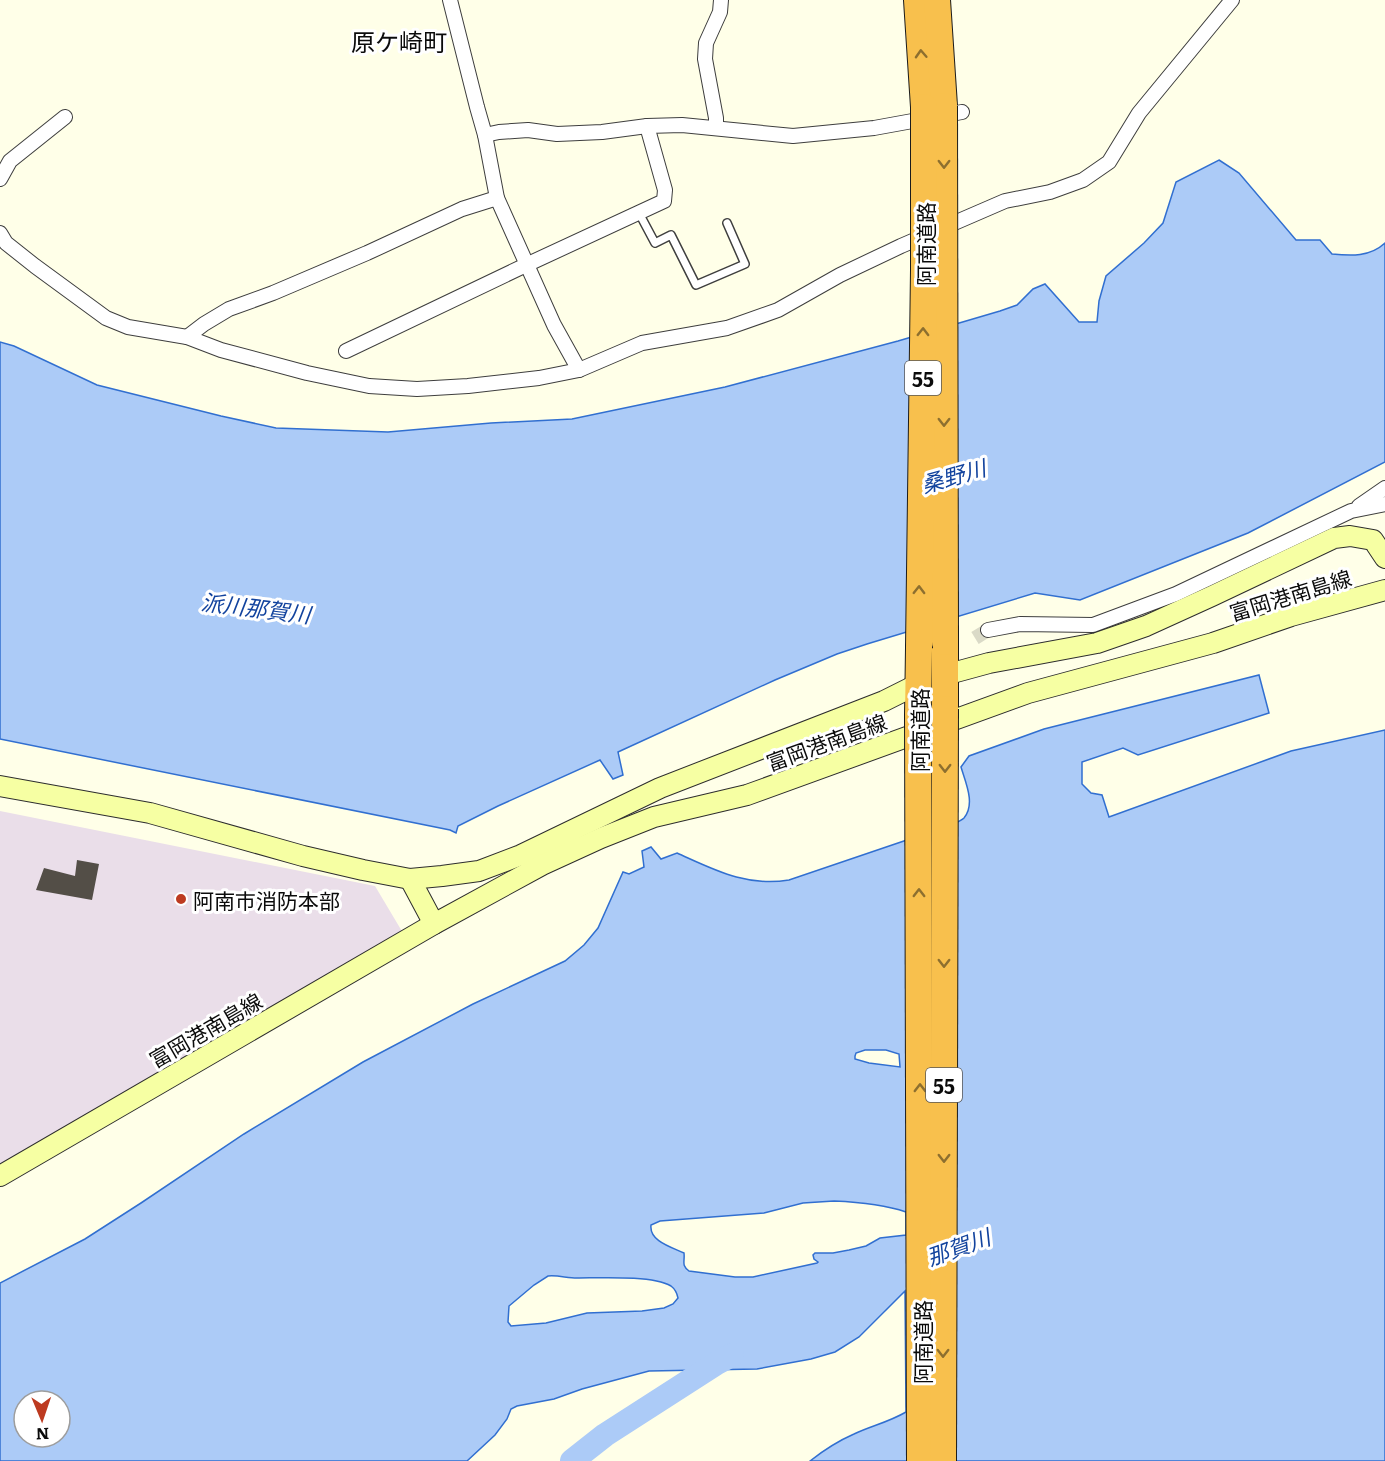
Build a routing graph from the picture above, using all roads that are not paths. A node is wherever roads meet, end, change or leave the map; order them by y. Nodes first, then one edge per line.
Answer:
1 (450, 0) edge
2 (721, 0) edge
3 (917, 0) edge
4 (937, 0) edge
5 (1232, 0) edge
6 (944, 108) junction
7 (65, 117) dead end
8 (647, 126) junction
9 (716, 128) junction
10 (485, 135) junction
11 (0, 179) edge
12 (497, 198) junction
13 (639, 213) junction
14 (727, 223) dead end
15 (0, 233) edge
16 (526, 265) junction
17 (187, 337) junction
18 (346, 351) dead end
19 (579, 370) junction
20 (1385, 488) edge
21 (1385, 504) edge
22 (1351, 511) junction
23 (1385, 558) edge
24 (1385, 590) edge
25 (988, 630) tunnel mouth
26 (945, 675) junction
27 (918, 684) junction
28 (0, 786) edge
29 (410, 879) junction
30 (434, 924) junction
31 (0, 1176) edge
32 (920, 1461) edge
33 (943, 1461) edge

1 - 10 street
2 - 9 street
6 -> 3 highway, 阿南道路 / 55
4 - 6 highway, 阿南道路 / 55
5 - 19 street
6 - 9 street
6 -> 26 highway, 阿南道路 / 55, bridge
27 -> 6 highway, 阿南道路 / 55, bridge
7 - 11 street
8 - 9 street
8 - 10 street
8 - 13 street
10 - 12 street
12 - 16 street
12 - 17 street
13 - 14 lane
13 - 16 street
15 - 17 street
16 - 18 street
16 - 19 street
17 - 19 street
20 - 22 street
21 - 22 street
22 - 25 street
23 - 26 main road
24 - 30 main road, 富岡港南島線
26 -> 33 highway, 阿南道路 / 55, bridge
27 - 29 main road
32 -> 27 highway, 阿南道路 / 55, bridge
28 - 29 main road
29 - 30 main road
30 - 31 main road, 富岡港南島線

